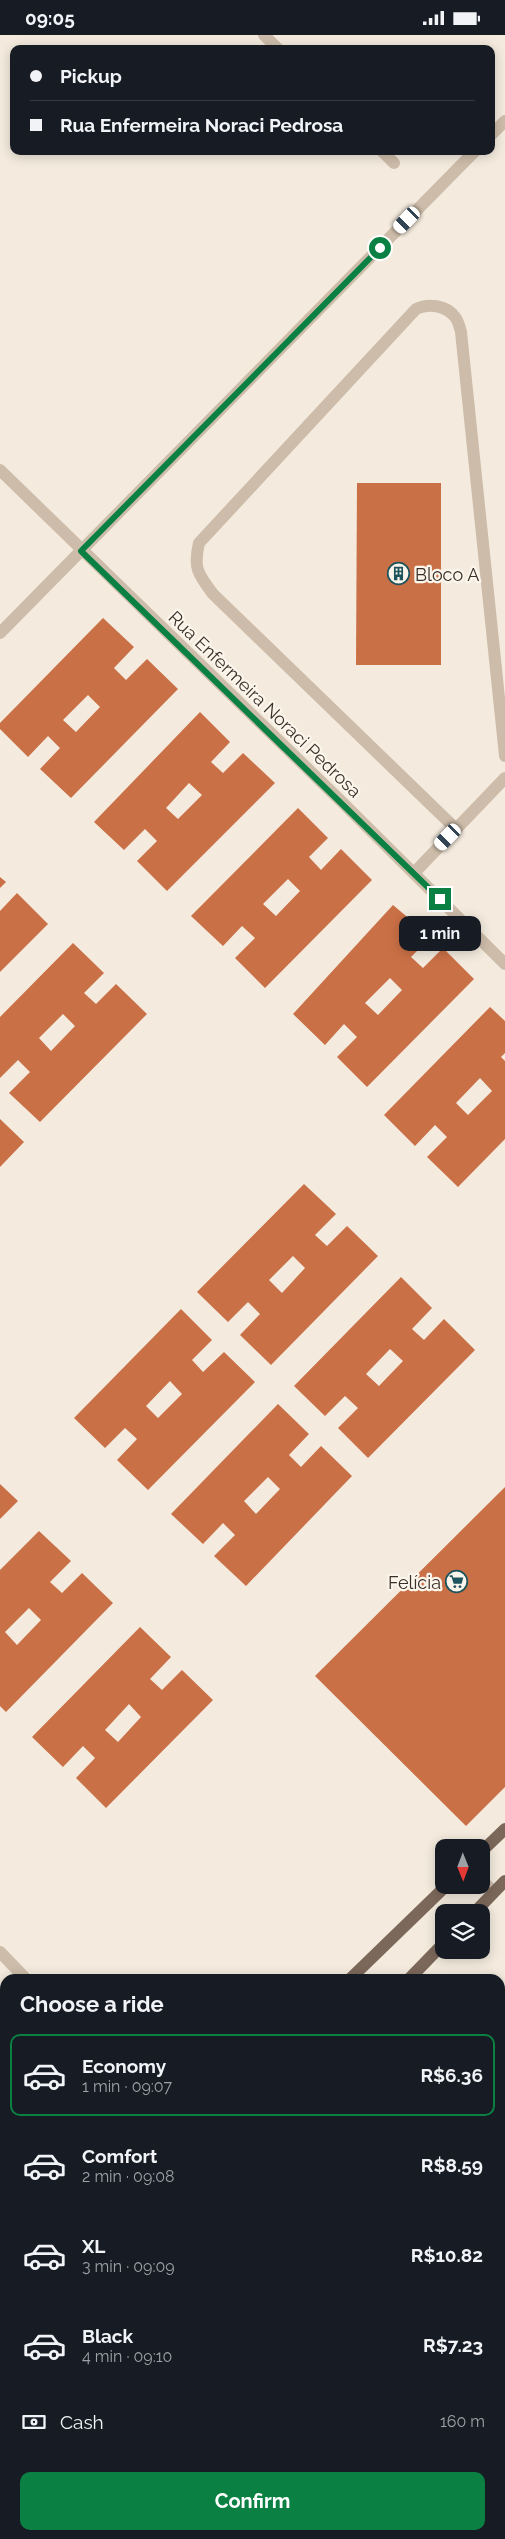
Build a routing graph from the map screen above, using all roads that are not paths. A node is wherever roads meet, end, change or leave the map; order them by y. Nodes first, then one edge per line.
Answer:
1 (264, 35) edge
2 (274, 45) edge
3 (505, 121) edge
4 (495, 131) edge
5 (386, 155) edge
6 (471, 155) edge
7 (394, 163) dead end
8 (0, 470) edge
9 (81, 551) junction
10 (0, 633) edge
11 (505, 756) edge
12 (505, 778) edge
13 (456, 829) junction
14 (414, 873) junction
15 (505, 964) edge
16 (505, 1829) edge
17 (490, 1843) edge
18 (505, 1881) edge
19 (490, 1888) edge
20 (494, 1892) junction
21 (438, 1894) edge
22 (483, 1904) edge
23 (0, 1952) edge
24 (435, 1952) edge
25 (21, 1974) edge
26 (355, 1974) edge
27 (414, 1974) edge

1 - 2 street
3 - 4 street
5 - 7 street
6 - 9 street
8 - 9 street, Rua Enfermeira Noraci Pedrosa
9 - 10 street
9 - 14 street, Rua Enfermeira Noraci Pedrosa
11 - 13 street
12 - 13 street
13 - 14 street
14 - 15 street, Rua Enfermeira Noraci Pedrosa
16 - 17 main road
18 - 20 main road
19 - 20 street
20 - 22 main road
21 - 26 main road
23 - 25 street
24 - 27 main road

